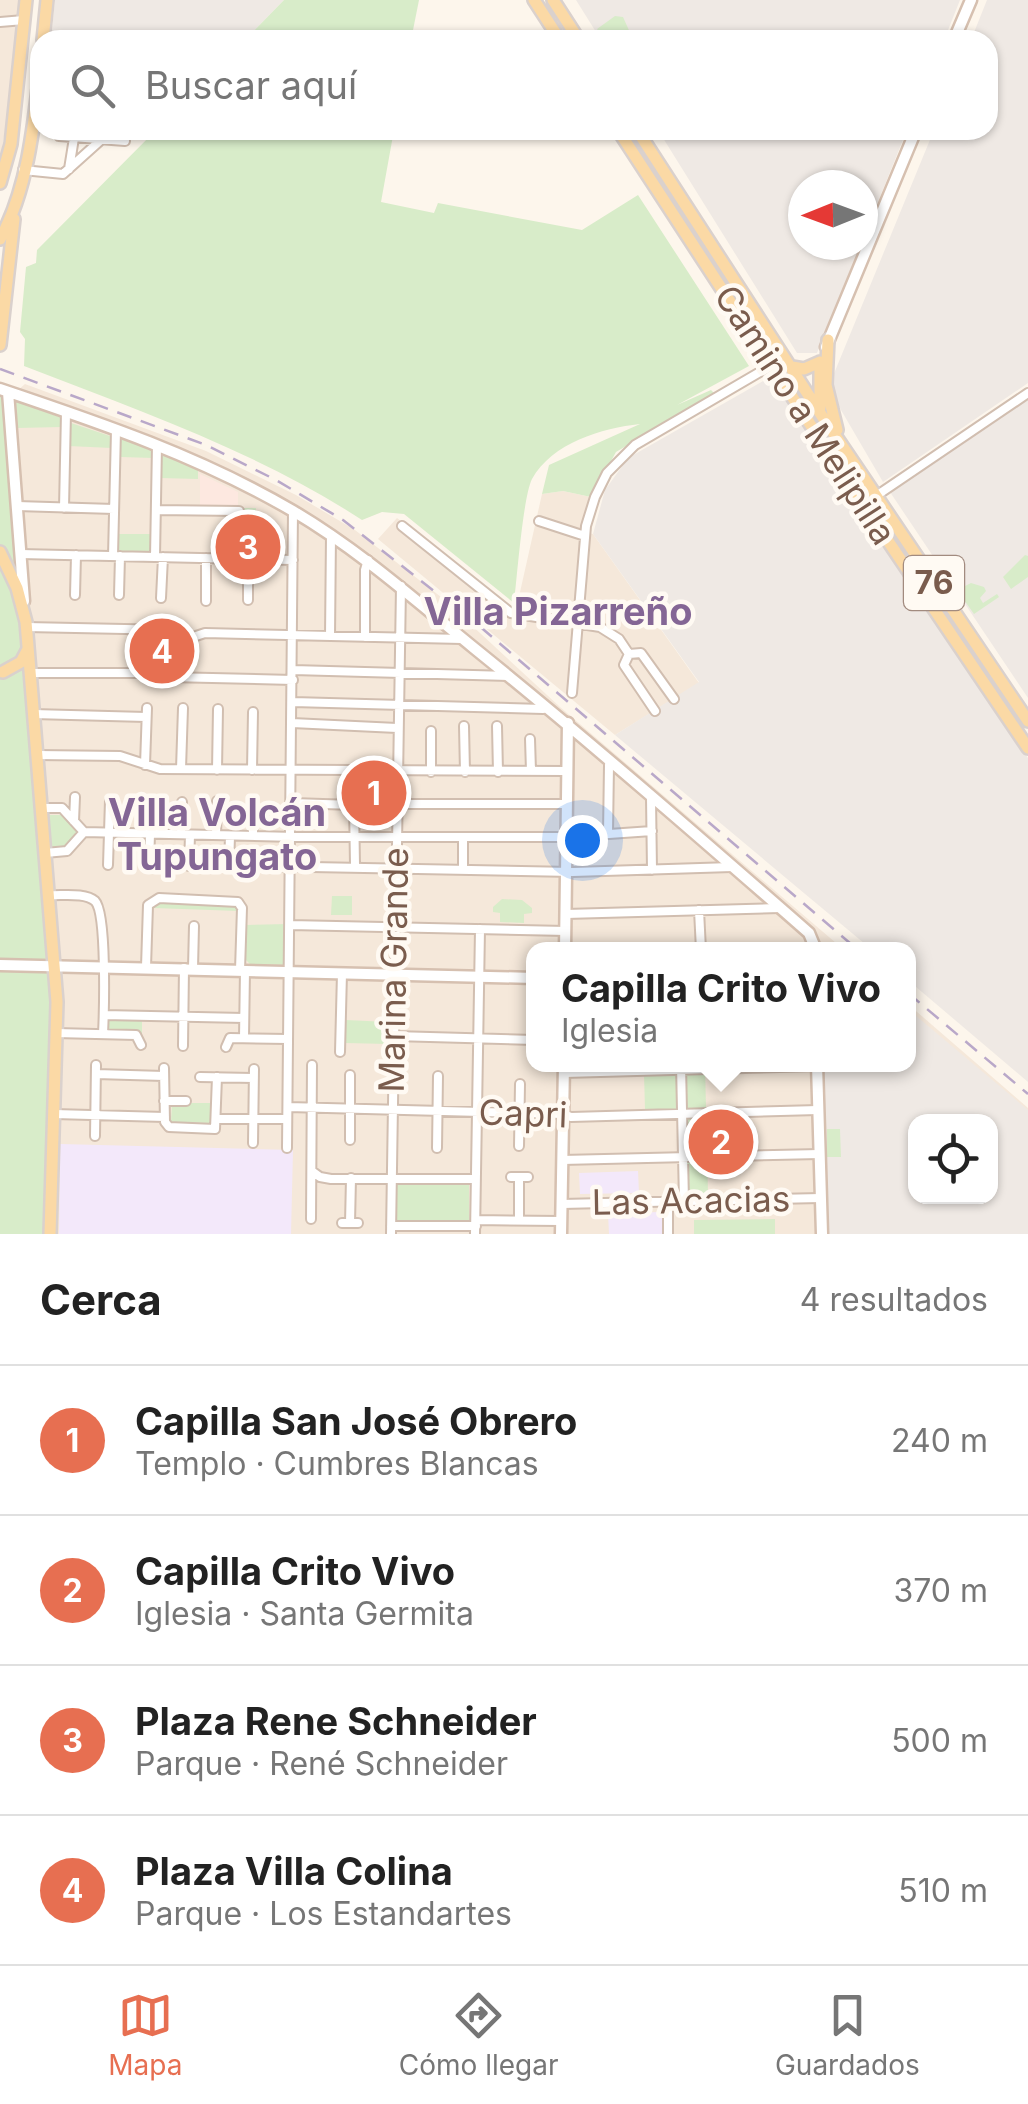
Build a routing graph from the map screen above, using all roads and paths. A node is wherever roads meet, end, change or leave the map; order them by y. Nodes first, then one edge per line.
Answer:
1 (26, 0) edge
2 (47, 0) edge
3 (534, 0) edge
4 (553, 0) edge
5 (971, 0) edge
6 (24, 20) junction
7 (0, 22) edge
8 (44, 30) edge
9 (554, 30) edge
10 (572, 30) edge
11 (958, 30) edge
12 (6, 124) edge
13 (30, 129) edge
14 (74, 140) edge
15 (102, 140) joint
16 (625, 140) edge
17 (645, 140) edge
18 (912, 140) edge
19 (125, 141) dead end
20 (23, 170) junction
21 (69, 170) junction
22 (0, 183) edge
23 (14, 209) junction
24 (0, 240) edge
25 (4, 266) edge
26 (748, 299) junction
27 (734, 307) junction
28 (0, 345) edge
29 (824, 351) junction
30 (764, 353) junction
31 (772, 366) junction
32 (789, 366) junction
33 (4, 390) edge
34 (1028, 394) edge
35 (66, 412) junction
36 (822, 416) junction
37 (116, 430) junction
38 (157, 444) junction
39 (841, 444) junction
40 (840, 470) junction
41 (876, 496) junction
42 (17, 506) junction
43 (64, 508) junction
44 (114, 509) junction
45 (156, 510) junction
46 (240, 511) dead end
47 (293, 511) junction
48 (539, 521) dead end
49 (402, 526) dead end
50 (331, 535) junction
51 (585, 536) junction
52 (0, 552) edge
53 (20, 554) junction
54 (76, 555) junction
55 (116, 556) junction
56 (159, 557) junction
57 (206, 558) junction
58 (248, 559) junction
59 (293, 560) junction
60 (368, 560) junction
61 (400, 586) junction
62 (76, 595) dead end
63 (119, 596) dead end
64 (161, 598) dead end
65 (248, 600) dead end
66 (206, 601) dead end
67 (578, 623) junction
68 (26, 625) junction
69 (294, 635) junction
70 (330, 636) junction
71 (364, 637) junction
72 (399, 638) junction
73 (464, 639) junction
74 (186, 641) junction
75 (28, 649) junction
76 (628, 654) junction
77 (156, 668) junction
78 (2, 672) edge
79 (30, 673) junction
80 (398, 673) junction
81 (293, 675) junction
82 (509, 676) junction
83 (572, 693) dead end
84 (674, 699) dead end
85 (293, 702) junction
86 (397, 705) junction
87 (183, 708) dead end
88 (218, 709) dead end
89 (543, 709) junction
90 (655, 711) dead end
91 (253, 712) dead end
92 (33, 714) junction
93 (292, 723) junction
94 (464, 726) dead end
95 (497, 726) dead end
96 (568, 726) junction
97 (1025, 727) edge
98 (397, 728) junction
99 (430, 730) dead end
100 (530, 738) dead end
101 (1028, 748) edge
102 (36, 755) junction
103 (609, 765) junction
104 (145, 766) junction
105 (181, 769) junction
106 (217, 770) junction
107 (252, 770) junction
108 (292, 771) junction
109 (567, 771) junction
110 (397, 772) junction
111 (431, 772) junction
112 (464, 772) junction
113 (498, 772) junction
114 (531, 772) junction
115 (625, 775) junction
116 (74, 798) dead end
117 (651, 798) junction
118 (110, 800) dead end
119 (147, 800) dead end
120 (217, 801) dead end
121 (182, 802) dead end
122 (253, 803) dead end
123 (292, 803) junction
124 (396, 804) junction
125 (567, 804) junction
126 (41, 808) junction
127 (74, 821) junction
128 (652, 831) junction
129 (84, 832) junction
130 (108, 832) junction
131 (608, 832) junction
132 (148, 834) junction
133 (186, 834) junction
134 (216, 835) junction
135 (230, 836) junction
136 (253, 836) junction
137 (396, 836) junction
138 (463, 836) junction
139 (291, 837) junction
140 (355, 837) junction
141 (566, 837) junction
142 (45, 853) junction
143 (108, 865) dead end
144 (148, 866) dead end
145 (190, 866) dead end
146 (258, 866) dead end
147 (355, 866) junction
148 (291, 867) junction
149 (732, 867) junction
150 (229, 868) dead end
151 (396, 869) junction
152 (463, 870) junction
153 (652, 870) junction
154 (566, 871) junction
155 (48, 896) junction
156 (780, 908) junction
157 (699, 910) junction
158 (566, 914) junction
159 (290, 925) junction
160 (194, 926) dead end
161 (396, 927) junction
162 (480, 929) junction
163 (566, 931) junction
164 (566, 942) edge
165 (700, 942) edge
166 (813, 942) edge
167 (0, 965) edge
168 (54, 966) junction
169 (102, 966) junction
170 (146, 967) junction
171 (188, 968) junction
172 (242, 970) junction
173 (288, 971) junction
174 (342, 973) junction
175 (394, 974) junction
176 (478, 977) junction
177 (526, 978) edge
178 (104, 1015) junction
179 (183, 1017) junction
180 (244, 1018) junction
181 (56, 1033) junction
182 (104, 1034) junction
183 (394, 1036) junction
184 (244, 1038) junction
185 (478, 1038) junction
186 (288, 1039) junction
187 (526, 1040) edge
188 (141, 1046) dead end
189 (183, 1046) dead end
190 (226, 1046) dead end
191 (340, 1052) dead end
192 (312, 1065) dead end
193 (564, 1072) edge
194 (681, 1072) edge
195 (817, 1072) edge
196 (350, 1075) dead end
197 (200, 1076) dead end
198 (438, 1076) dead end
199 (217, 1077) junction
200 (520, 1084) dead end
201 (164, 1101) junction
202 (186, 1101) dead end
203 (288, 1107) junction
204 (312, 1108) junction
205 (350, 1109) junction
206 (392, 1110) junction
207 (818, 1110) junction
208 (438, 1111) junction
209 (478, 1112) junction
210 (520, 1113) junction
211 (54, 1114) junction
212 (563, 1114) junction
213 (682, 1114) junction
214 (95, 1115) junction
215 (217, 1119) junction
216 (253, 1119) junction
217 (288, 1119) junction
218 (166, 1121) junction
219 (95, 1136) dead end
220 (164, 1138) dead end
221 (350, 1140) dead end
222 (253, 1143) dead end
223 (519, 1146) dead end
224 (287, 1148) dead end
225 (438, 1148) dead end
226 (820, 1154) junction
227 (683, 1157) junction
228 (562, 1160) junction
229 (314, 1172) junction
230 (519, 1177) dead end
231 (351, 1178) junction
232 (392, 1178) junction
233 (474, 1179) junction
234 (821, 1198) junction
235 (668, 1201) junction
236 (684, 1201) junction
237 (562, 1204) junction
238 (311, 1219) dead end
239 (518, 1220) junction
240 (562, 1220) junction
241 (350, 1223) dead end
242 (476, 1227) edge
243 (391, 1230) edge
244 (50, 1234) edge
245 (561, 1234) edge
246 (668, 1234) edge
247 (822, 1234) edge

1 - 6 main road
2 - 8 main road
3 - 9 main road
4 - 10 main road
5 - 11 street
6 - 7 street
6 - 12 main road
12 - 22 main road
13 - 20 main road
14 - 21 street
15 - 19 street
15 - 21 street
16 - 27 main road, Camino a Melipilla / 76
17 - 26 main road, Camino a Melipilla / 76
18 - 29 street
20 - 21 street
20 - 23 main road
23 - 24 main road
23 - 25 main road
25 - 28 main road
26 - 27 main road
26 - 32 main road, Camino a Melipilla / 76
27 - 30 main road, Camino a Melipilla / 76
29 - 32 main road
29 - 36 main road
29 - 39 main road
30 - 31 main road, Camino a Melipilla / 76
30 - 32 main road
31 - 40 main road, Camino a Melipilla / 76
31 - 51 street
32 - 36 main road, Camino a Melipilla / 76
33 - 35 street
33 - 42 street
34 - 41 street
35 - 37 street
35 - 43 street
36 - 39 main road, Camino a Melipilla / 76
36 - 40 main road
37 - 38 street
37 - 44 street
38 - 45 street
38 - 47 street
39 - 41 main road, Camino a Melipilla / 76
40 - 97 main road, Camino a Melipilla / 76
41 - 97 main road, Camino a Melipilla / 76
42 - 43 street
42 - 53 street
43 - 44 street
44 - 55 street
45 - 46 street
45 - 56 street
47 - 50 street
47 - 59 street
48 - 51 street
49 - 67 street
50 - 60 street
50 - 70 street
51 - 67 street
52 - 68 main road
53 - 54 street
53 - 68 street
54 - 55 street
54 - 62 street
55 - 56 street
55 - 63 street
56 - 57 street
56 - 64 street
57 - 58 street
57 - 66 street
58 - 59 street
58 - 65 street
59 - 69 street
60 - 61 street
60 - 71 street
61 - 72 street, Marina Grande
61 - 73 street
67 - 76 street
67 - 83 street
68 - 74 street
68 - 75 main road
69 - 70 street
69 - 74 street
69 - 81 street
70 - 71 street
71 - 72 street
72 - 73 street
72 - 80 street, Marina Grande
73 - 82 street
74 - 77 street
75 - 78 main road
75 - 79 main road
76 - 84 street
76 - 90 street
77 - 79 street
77 - 81 street
78 - 79 main road
79 - 92 main road
80 - 81 street
80 - 82 street
80 - 86 street, Marina Grande
81 - 85 street
82 - 89 street
82 - 96 street
85 - 86 street
85 - 93 street
86 - 89 street
86 - 98 street, Marina Grande
87 - 105 street
88 - 106 street
89 - 96 street
91 - 107 street
92 - 102 main road
92 - 104 street
93 - 98 street
93 - 108 street
94 - 112 street
95 - 113 street
96 - 103 street
96 - 109 street
96 - 115 street
97 - 101 main road, Camino a Melipilla / 76
98 - 110 street, Marina Grande
99 - 111 street
100 - 114 street
102 - 104 street
102 - 126 main road
103 - 115 street
103 - 131 street
104 - 105 street
105 - 106 street
106 - 107 street
107 - 108 street
108 - 110 street
108 - 123 street
109 - 114 street
109 - 125 street
110 - 111 street
110 - 124 street, Marina Grande
111 - 112 street
112 - 113 street
113 - 114 street
115 - 117 street
116 - 127 street
117 - 128 street
117 - 149 street
118 - 130 street
119 - 132 street
120 - 134 street
121 - 133 street
122 - 136 street
123 - 139 street
123 - 140 street
124 - 125 street
124 - 137 street, Marina Grande
125 - 141 street
126 - 127 street
126 - 142 main road
127 - 129 street
128 - 131 street
128 - 153 street
129 - 130 street
129 - 142 street
130 - 132 street
130 - 143 street
131 - 141 street
132 - 133 street
132 - 144 street
133 - 134 street
133 - 145 street
134 - 135 street
135 - 136 street
135 - 150 street
136 - 139 street
137 - 138 street
137 - 140 street
137 - 151 street, Marina Grande
138 - 141 street
138 - 152 street
139 - 140 street
139 - 148 street
140 - 147 street
141 - 154 street
142 - 155 main road
146 - 148 street
147 - 148 street
147 - 151 street
148 - 159 street
149 - 153 street
149 - 156 street
151 - 152 street
151 - 161 street, Marina Grande
152 - 154 street
153 - 154 street
154 - 158 street
155 - 168 main road
155 - 169 street
156 - 157 street
156 - 166 street
157 - 158 street
157 - 165 street
158 - 163 street
159 - 161 street
159 - 173 street
160 - 171 street
161 - 162 street
161 - 175 street, Marina Grande
162 - 163 street
162 - 176 street
163 - 164 street
167 - 168 street
168 - 169 street
168 - 181 main road
169 - 170 street
169 - 178 street
170 - 171 street
170 - 172 street
171 - 172 street
171 - 179 street
172 - 173 street
172 - 180 street
173 - 174 street
173 - 186 street
174 - 175 street
174 - 191 street
175 - 176 street
175 - 183 street, Marina Grande
176 - 177 street
176 - 185 street
178 - 179 street
178 - 182 street
179 - 180 street
179 - 189 street
180 - 184 street
181 - 182 street
181 - 211 main road
182 - 188 street
183 - 185 street
183 - 206 street, Marina Grande
184 - 186 street
184 - 190 street
185 - 187 street
185 - 209 street
186 - 203 street
192 - 204 street
193 - 212 street
194 - 213 street
195 - 207 street
196 - 205 street
197 - 199 street
198 - 208 street
199 - 215 street
199 - 216 street
200 - 210 street
201 - 202 street
201 - 214 street
201 - 218 street
203 - 204 street, Capri
203 - 217 street
204 - 205 street, Capri
204 - 229 street
205 - 206 street, Capri
205 - 221 street
206 - 208 street, Capri
206 - 232 street, Marina Grande
207 - 213 street, Capri
207 - 226 street
208 - 209 street, Capri
208 - 225 street
209 - 210 street, Capri
209 - 233 street
210 - 212 street, Capri
210 - 223 street
211 - 214 street
211 - 244 main road
212 - 213 street, Capri
212 - 228 street
213 - 227 street
214 - 218 street
214 - 219 street
215 - 216 street
215 - 218 street
216 - 217 street
216 - 222 street
217 - 224 street
218 - 220 street
226 - 227 street
226 - 234 street
227 - 228 street
227 - 236 street
228 - 237 street
229 - 231 street
229 - 238 street
230 - 239 street
231 - 232 street
231 - 241 street
232 - 233 street
232 - 243 street, Marina Grande
233 - 242 street
234 - 236 street, Las Acacias
234 - 247 street
235 - 236 street, Las Acacias
235 - 237 street, Las Acacias
235 - 246 street
237 - 240 street
239 - 240 street, Las Acacias
239 - 242 street, Las Acacias
240 - 245 street
242 - 243 street, Las Acacias

